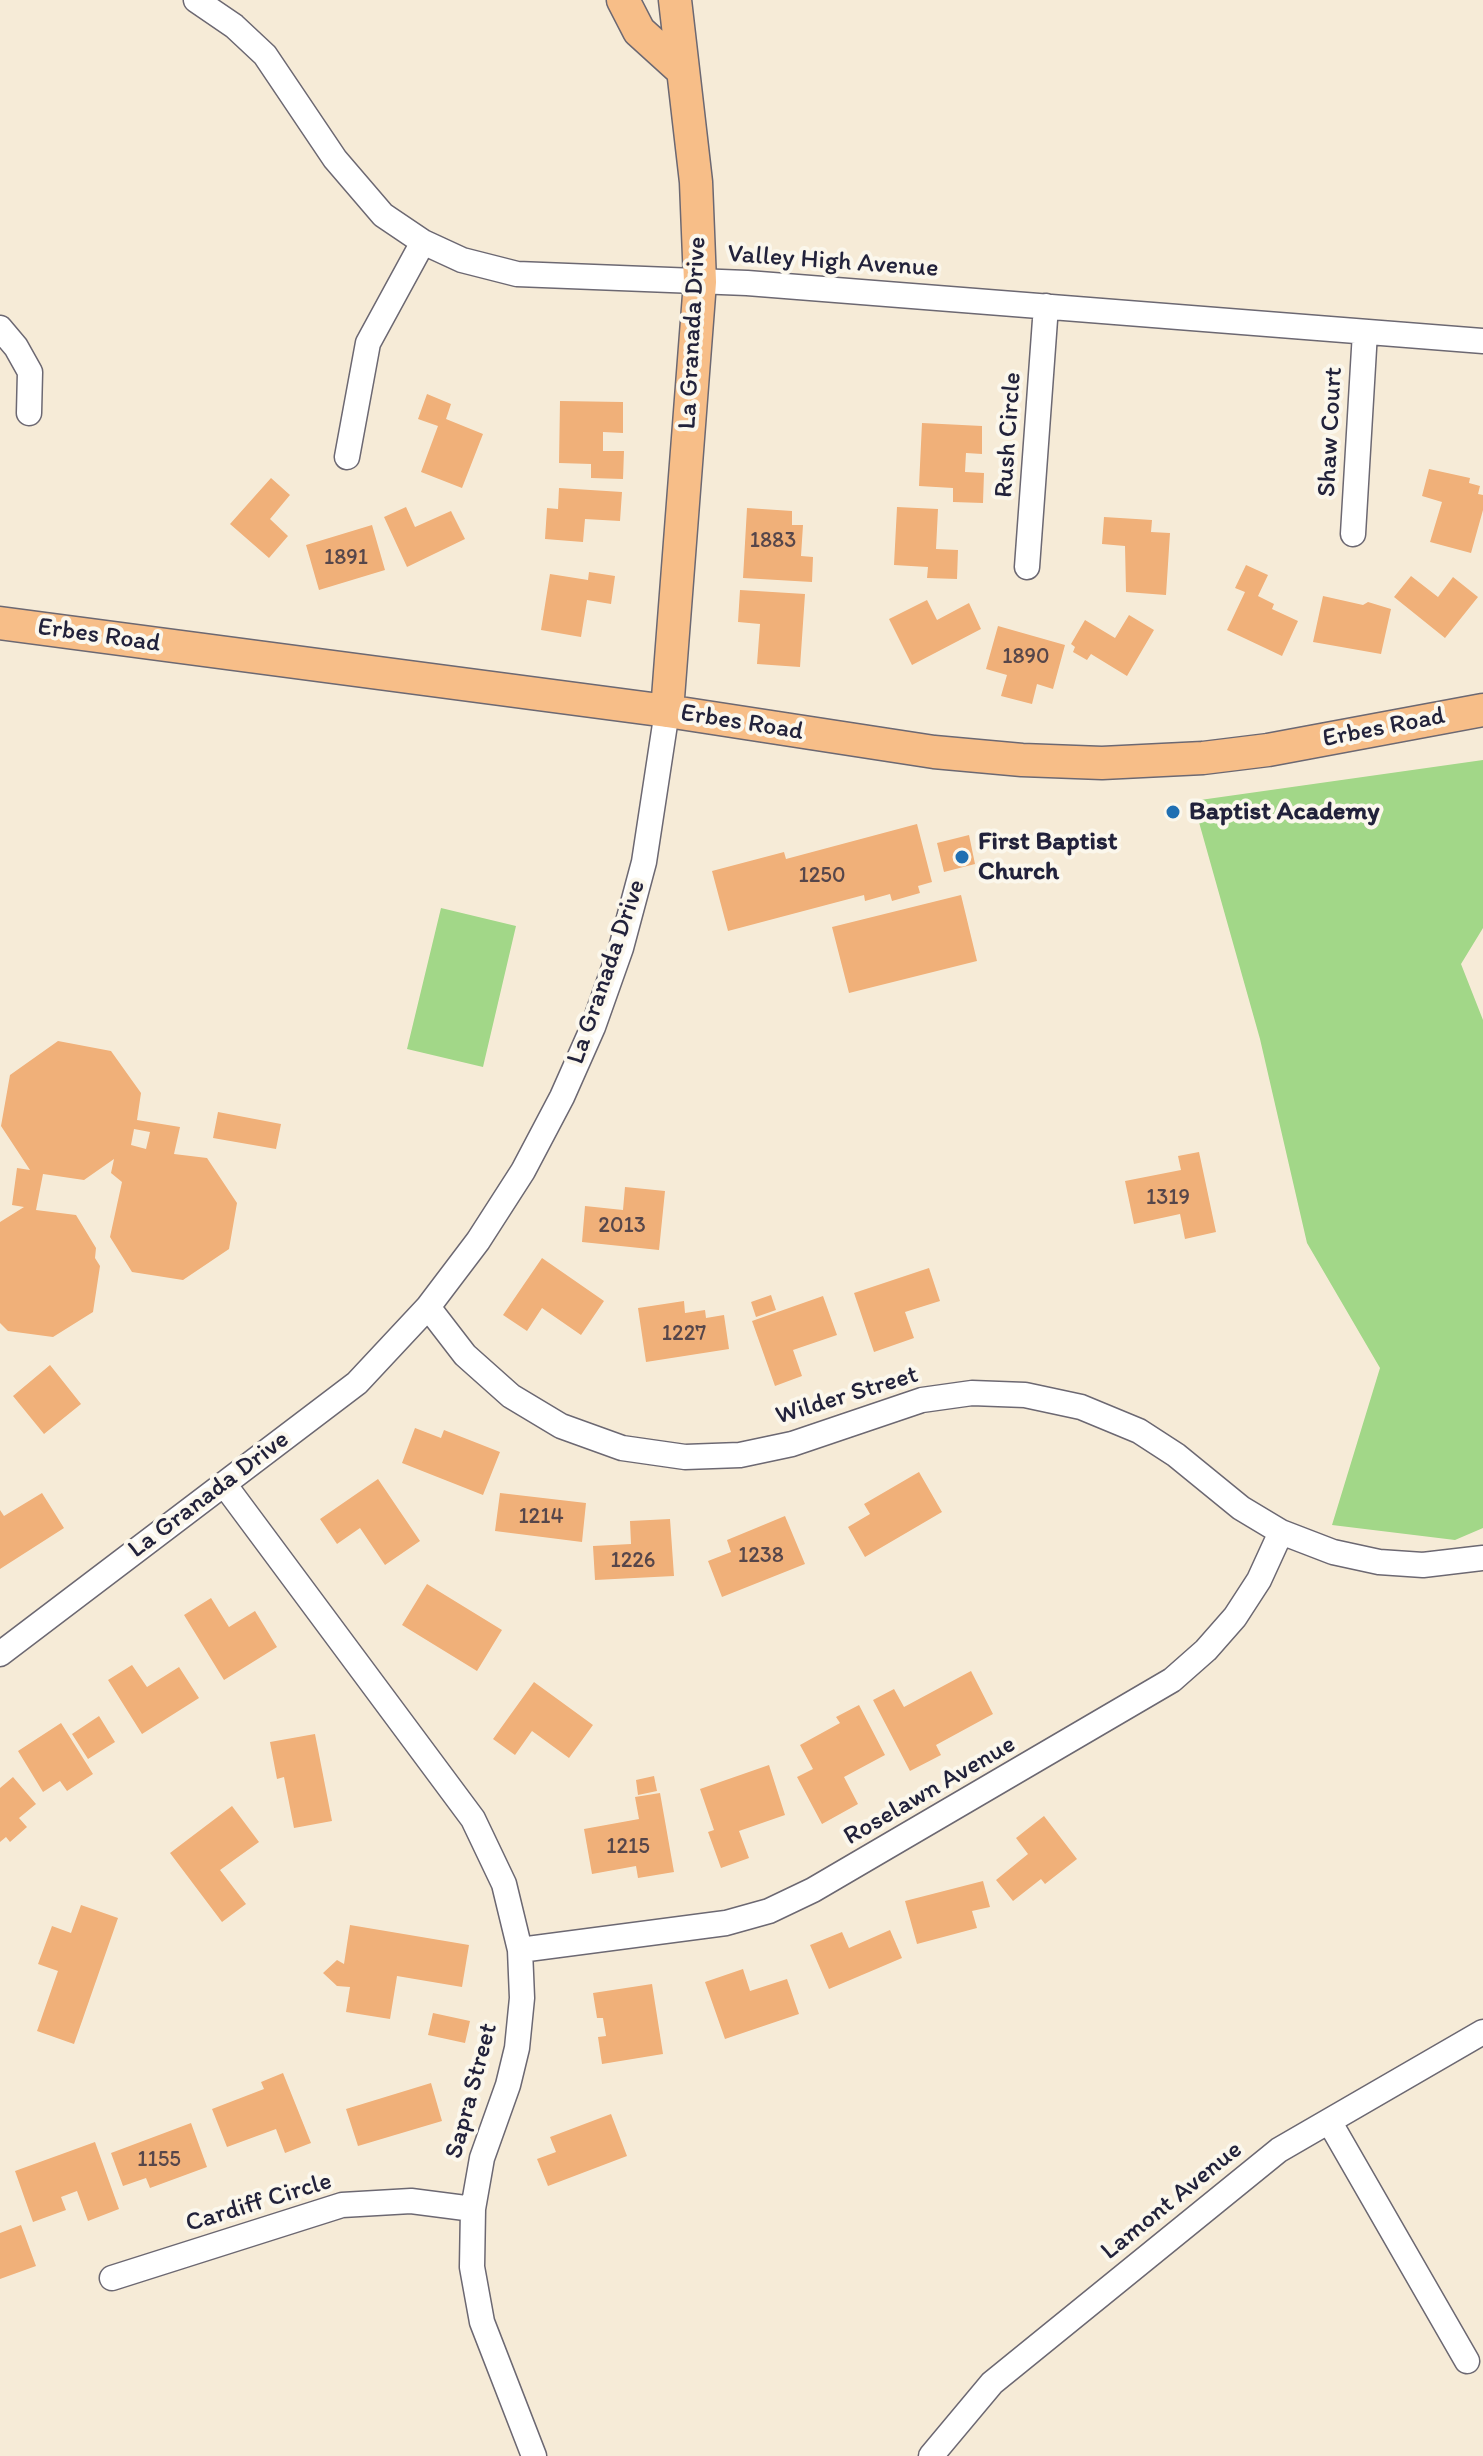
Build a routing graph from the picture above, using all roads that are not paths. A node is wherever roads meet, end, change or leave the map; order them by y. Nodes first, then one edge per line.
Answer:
1 (196, 0) edge
2 (623, 0) edge
3 (675, 0) edge
4 (682, 70) junction
5 (423, 242) junction
6 (700, 282) junction
7 (1046, 306) junction
8 (0, 328) edge
9 (1365, 332) junction
10 (1483, 341) edge
11 (29, 413) dead end
12 (347, 457) dead end
13 (1353, 534) dead end
14 (1027, 567) dead end
15 (0, 623) edge
16 (1483, 710) edge
17 (667, 711) junction
18 (428, 1307) junction
19 (224, 1484) junction
20 (1281, 1532) junction
21 (1483, 1558) edge
22 (0, 1654) edge
23 (520, 1950) junction
24 (1483, 2032) edge
25 (1329, 2121) junction
26 (473, 2209) junction
27 (112, 2278) dead end
28 (1467, 2361) dead end
29 (534, 2456) edge
30 (931, 2456) edge

1 - 5 street, Valley High Avenue
2 - 4 main road
3 - 4 main road, La Granada Drive
4 - 6 main road, La Granada Drive
5 - 6 street, Valley High Avenue
5 - 12 street
6 - 7 street, Valley High Avenue
6 - 17 main road, La Granada Drive
7 - 9 street, Valley High Avenue
7 - 14 street, Rush Circle
8 - 11 street
9 - 10 street, Valley High Avenue
9 - 13 street, Shaw Court
15 - 17 main road, Erbes Road
16 - 17 main road, Erbes Road
17 - 18 street, La Granada Drive
18 - 19 street, La Granada Drive
18 - 20 street, Wilder Street
19 - 22 street, La Granada Drive
19 - 23 street, Sapra Street
20 - 21 street, Wilder Street
20 - 23 street, Roselawn Avenue
23 - 26 street, Sapra Street
24 - 25 street, Lamont Avenue
25 - 28 street
25 - 30 street, Lamont Avenue
26 - 27 street, Cardiff Circle
26 - 29 street, Sapra Street

